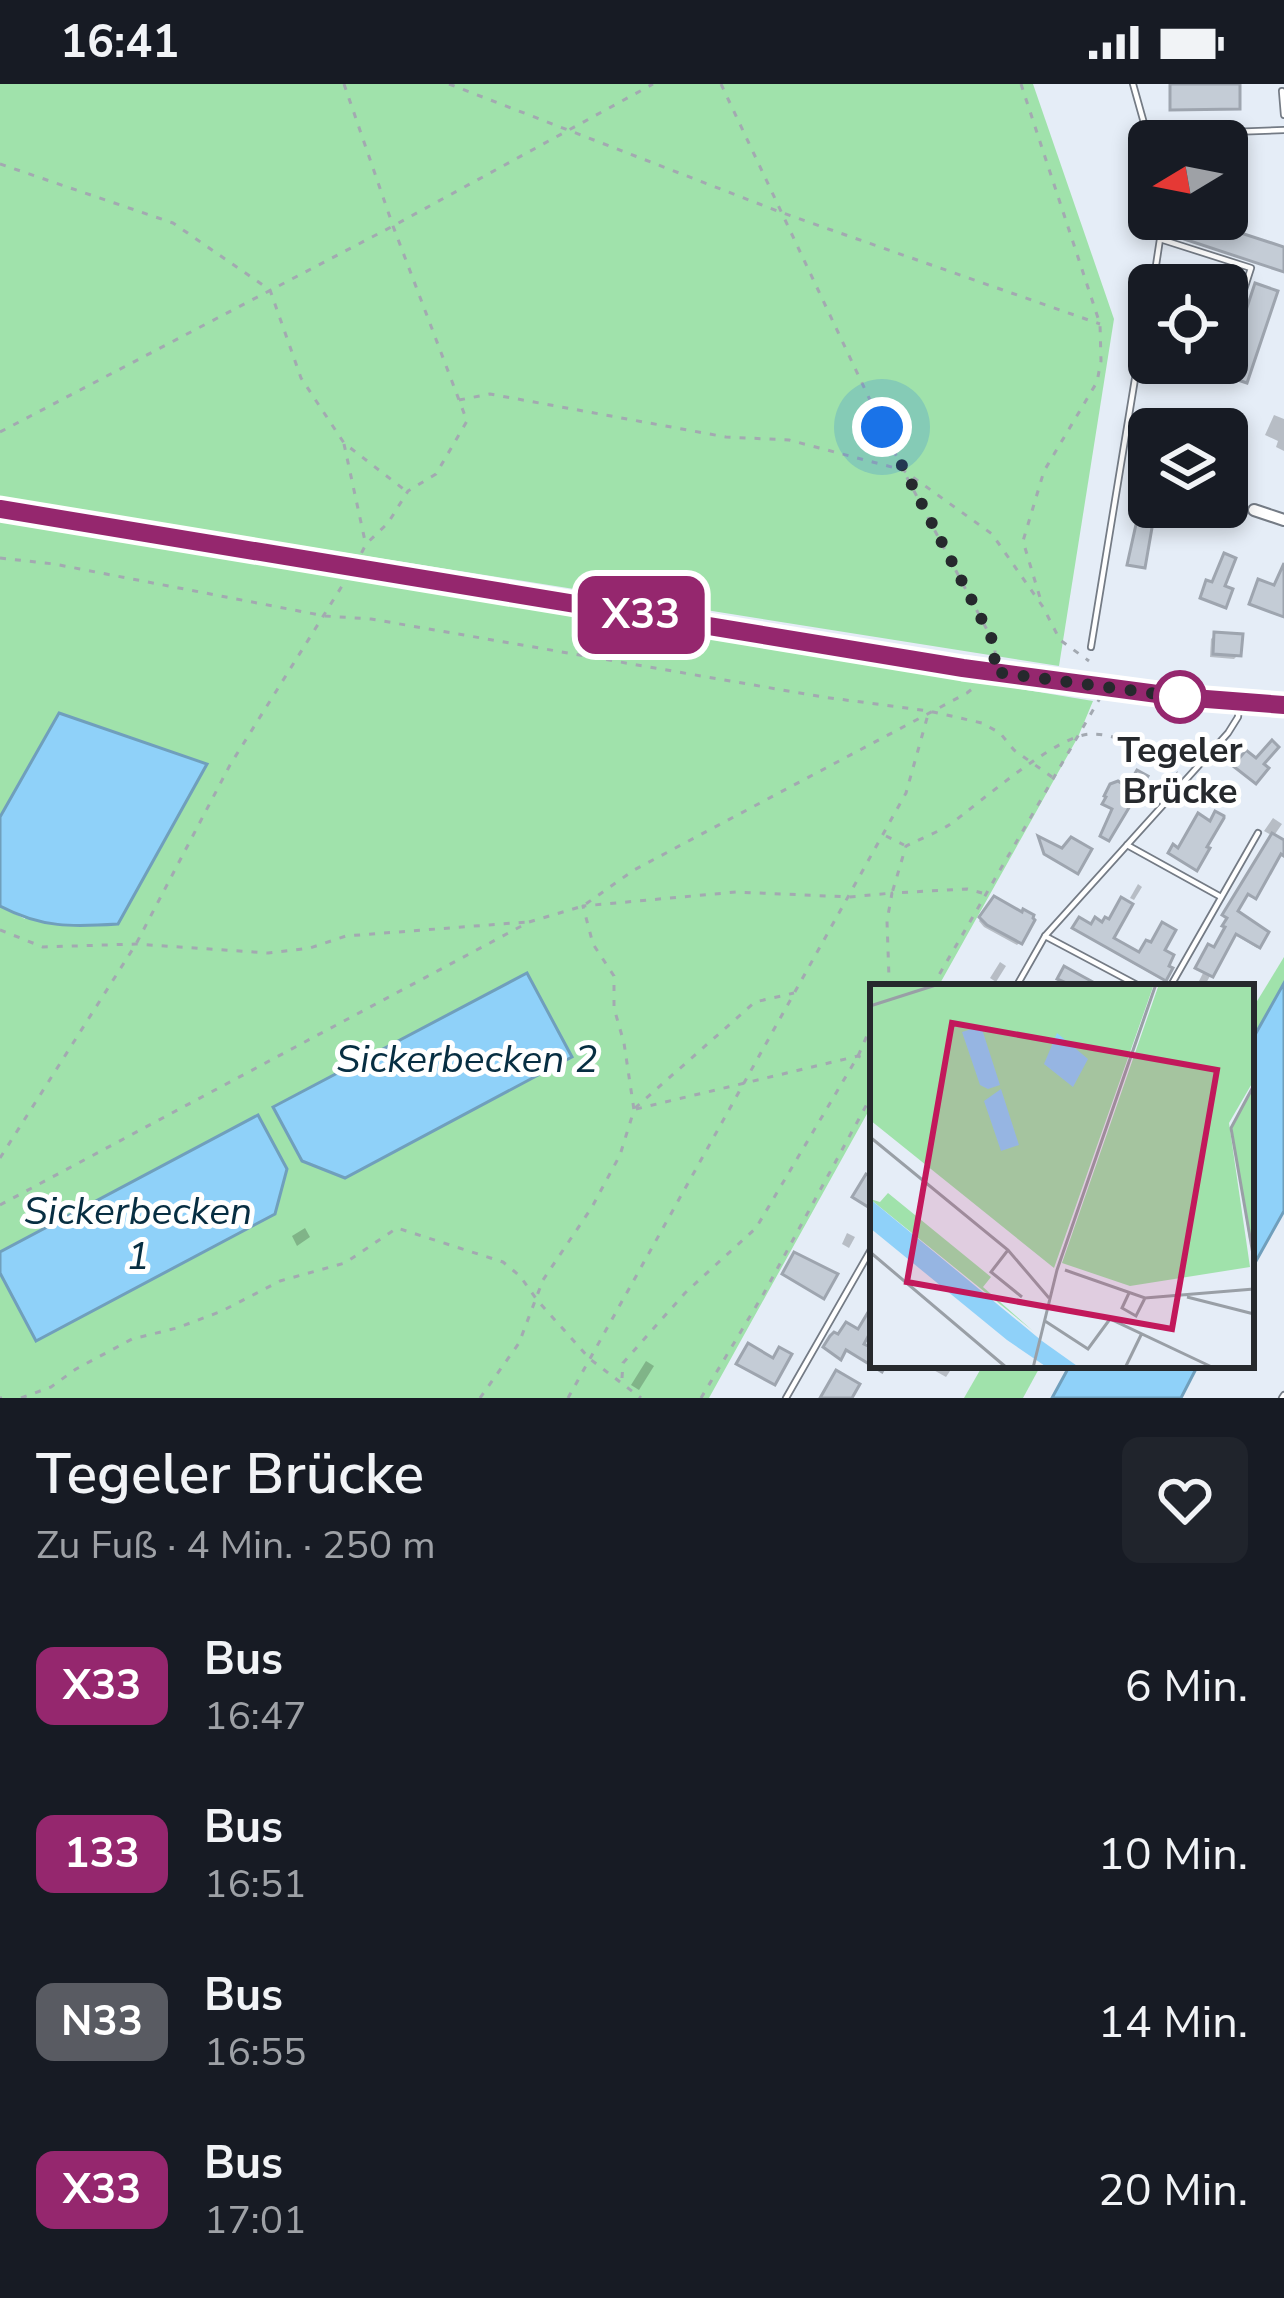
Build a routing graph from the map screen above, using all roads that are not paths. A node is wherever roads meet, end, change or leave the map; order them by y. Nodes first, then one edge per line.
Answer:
1 (1133, 84) edge
2 (1282, 91) edge
3 (1284, 115) edge
4 (1144, 120) edge
5 (1284, 130) edge
6 (1248, 132) edge
7 (1163, 240) edge
8 (1238, 264) edge
9 (1134, 384) edge
10 (0, 509) edge
11 (1254, 510) dead end
12 (1284, 520) edge
13 (1090, 647) dead end
14 (1239, 702) junction
15 (1284, 705) edge
16 (1258, 832) dead end
17 (1127, 845) junction
18 (1221, 897) junction
19 (1045, 936) junction
20 (1018, 984) edge
21 (1135, 984) edge
22 (1172, 984) edge
23 (870, 1252) edge
24 (786, 1398) edge

1 - 4 lane
2 - 3 lane
5 - 6 lane
7 - 8 lane
9 - 13 lane
10 - 14 main road
11 - 12 street
14 - 15 main road
14 - 17 lane
16 - 18 lane
17 - 18 lane
17 - 19 lane
18 - 22 lane
19 - 20 lane
19 - 21 lane
23 - 24 lane

